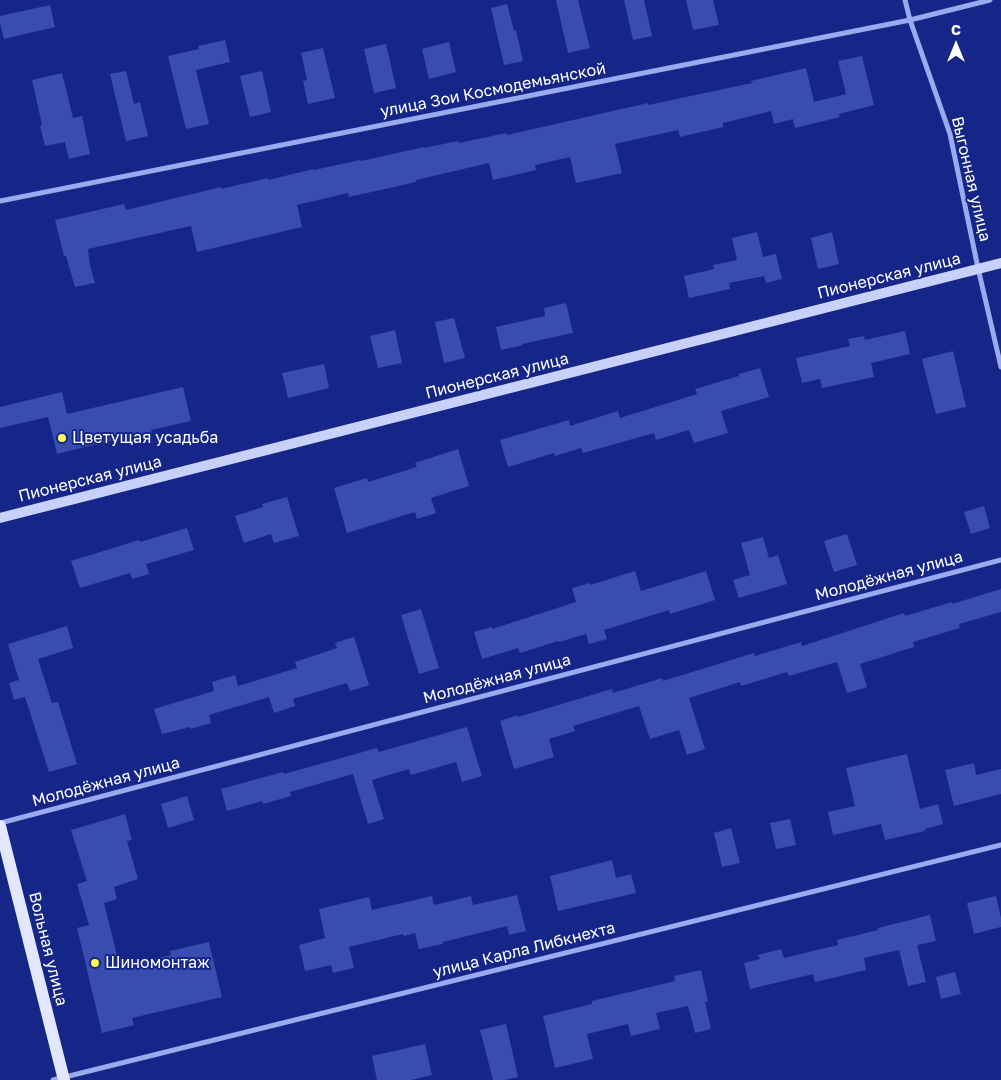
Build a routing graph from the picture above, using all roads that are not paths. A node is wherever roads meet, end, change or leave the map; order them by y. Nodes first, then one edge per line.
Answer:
1 (905, 0) edge
2 (990, 0) edge
3 (910, 20) junction
4 (0, 201) edge
5 (1001, 263) edge
6 (978, 268) junction
7 (1001, 367) edge
8 (0, 518) edge
9 (1001, 560) edge
10 (0, 824) edge
11 (1001, 844) edge
12 (60, 1079) edge

1 - 3 street, Выгонная улица
2 - 3 street, улица Зои Космодемьянской
3 - 4 street, улица Зои Космодемьянской
3 - 6 street, Выгонная улица
5 - 6 street, Пионерская улица
6 - 7 street, Выгонная улица
6 - 8 street, Пионерская улица
9 - 10 street, Молодёжная улица
10 - 12 main road, Вольная улица
11 - 12 street, улица Карла Либкнехта

